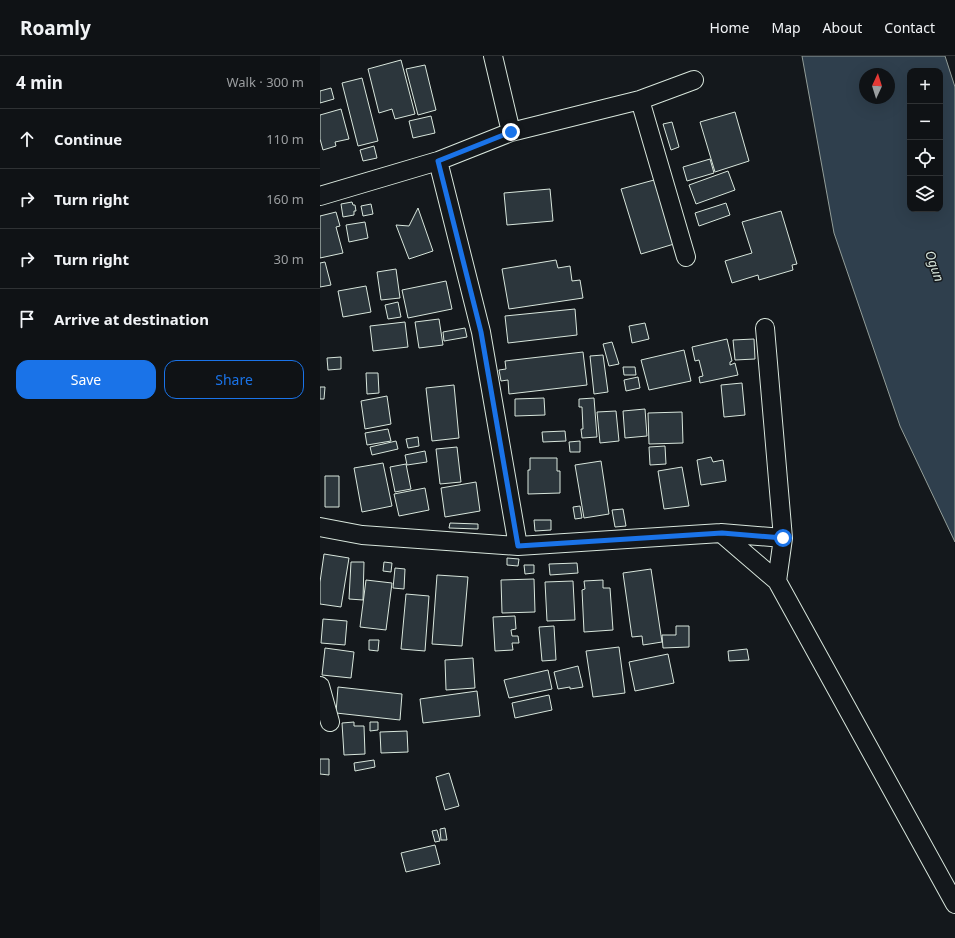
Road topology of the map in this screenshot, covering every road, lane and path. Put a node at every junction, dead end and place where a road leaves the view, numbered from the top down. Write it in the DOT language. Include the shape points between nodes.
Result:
graph roads {
  1 [pos="493,56"];
  2 [pos="694,80"];
  3 [pos="640,100"];
  4 [pos="511,132"];
  5 [pos="438,161"];
  6 [pos="320,196"];
  7 [pos="686,257"];
  8 [pos="766,328"];
  9 [pos="320,527"];
  10 [pos="722,533"];
  11 [pos="783,538"];
  12 [pos="518,546"];
  13 [pos="778,581"];
  14 [pos="320,686"];
  15 [pos="330,722"];
  16 [pos="955,904"];
  1 -- 4 [label="street"];
  2 -- 3 [label="street"];
  3 -- 4 [label="street"];
  3 -- 7 [label="street"];
  4 -- 5 [label="street"];
  5 -- 6 [label="street"];
  5 -- 12 [label="street" via="481,332"];
  8 -- 11 [label="street"];
  9 -- 12 [label="street" via="362,535"];
  10 -- 11 [label="street"];
  10 -- 12 [label="street"];
  10 -- 13 [label="street"];
  11 -- 13 [label="street"];
  13 -- 16 [label="street"];
  14 -- 15 [label="street"];
}
